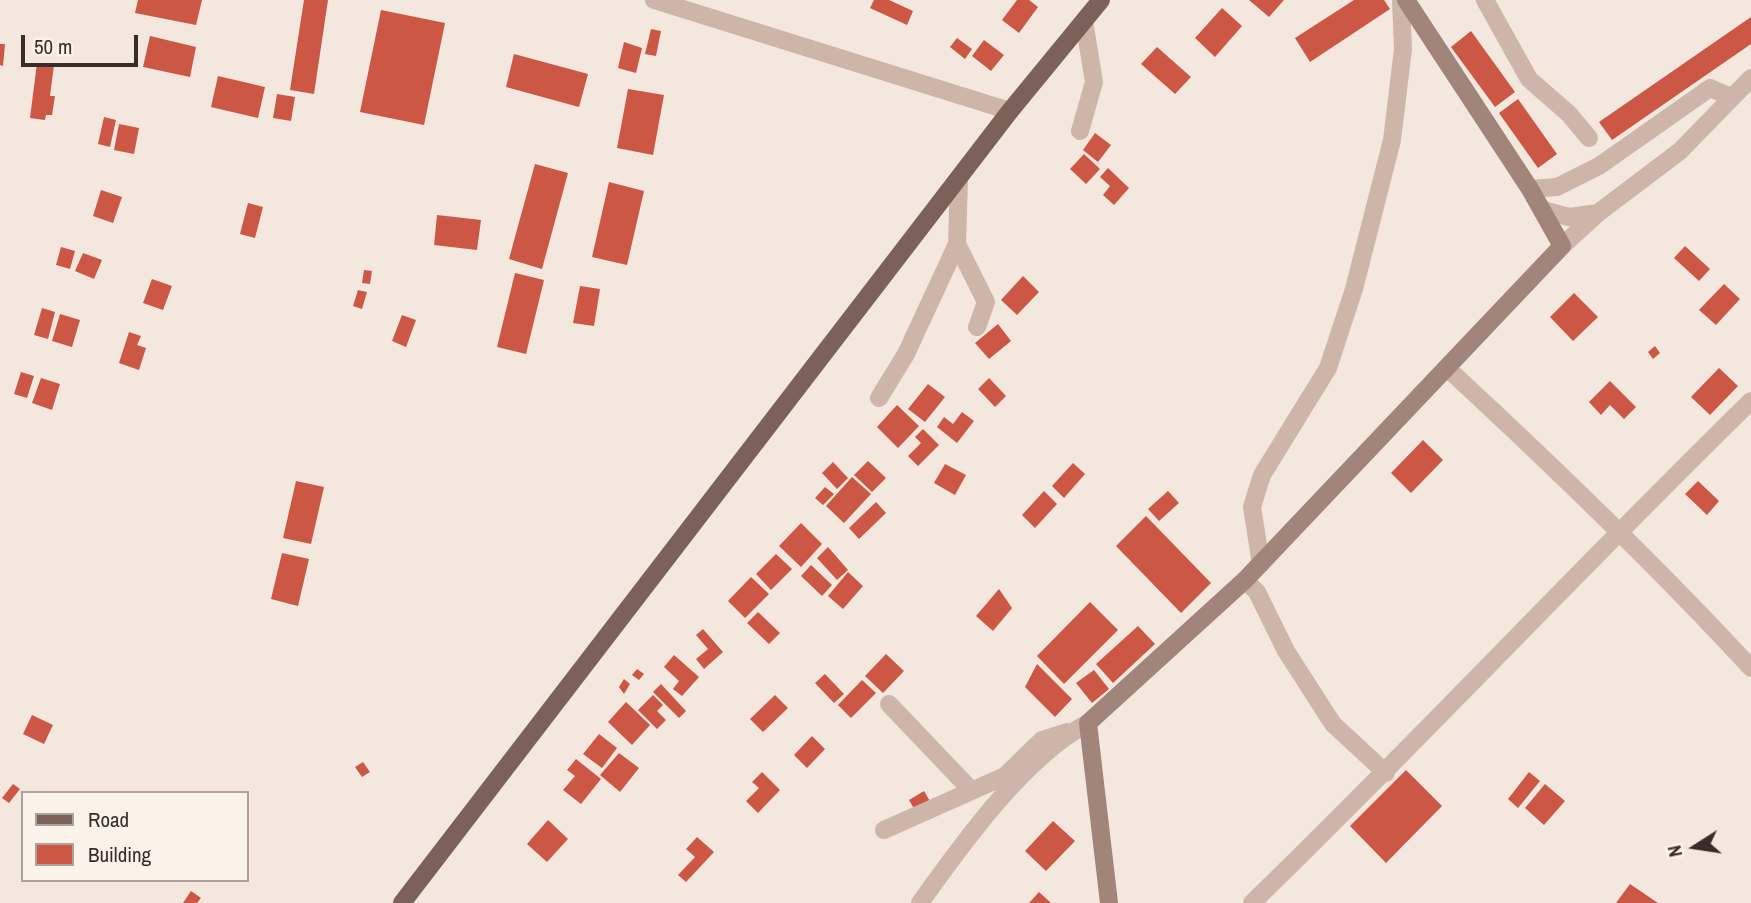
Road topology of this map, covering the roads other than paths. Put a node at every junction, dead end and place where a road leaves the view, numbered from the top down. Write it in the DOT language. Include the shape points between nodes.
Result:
graph roads {
  1 [pos="654,0"];
  2 [pos="1101,0"];
  3 [pos="1401,0"];
  4 [pos="1406,0"];
  5 [pos="1485,0"];
  6 [pos="1084,21"];
  7 [pos="1751,78"];
  8 [pos="1731,97"];
  9 [pos="1010,111"];
  10 [pos="1080,131"];
  11 [pos="1589,138"];
  12 [pos="959,178"];
  13 [pos="1530,189"];
  14 [pos="1543,210"];
  15 [pos="1598,213"];
  16 [pos="957,244"];
  17 [pos="1562,246"];
  18 [pos="977,327"];
  19 [pos="1447,368"];
  20 [pos="879,398"];
  21 [pos="1751,401"];
  22 [pos="1619,530"];
  23 [pos="1261,564"];
  24 [pos="1245,580"];
  25 [pos="1751,668"];
  26 [pos="888,704"];
  27 [pos="1081,727"];
  28 [pos="1386,773"];
  29 [pos="971,790"];
  30 [pos="884,830"];
  31 [pos="402,903"];
  32 [pos="920,903"];
  33 [pos="1109,903"];
  34 [pos="1252,903"];
  1 -- 9 [label="street"];
  2 -- 6 [label="main road"];
  3 -- 23 [label="street" via="1403,49 1392,140 1354,289 1328,368 1258,486 1252,508"];
  4 -- 13 [label="street"];
  5 -- 11 [label="street" via="1529,79"];
  6 -- 9 [label="main road"];
  6 -- 10 [label="street" via="1094,82"];
  7 -- 8 [label="street"];
  8 -- 13 [label="street" via="1710,88 1599,166 1557,187"];
  8 -- 15 [label="street" via="1680,151"];
  9 -- 12 [label="main road"];
  12 -- 16 [label="street"];
  12 -- 31 [label="main road"];
  13 -- 14 [label="street"];
  14 -- 15 [label="street" via="1569,216"];
  14 -- 17 [label="street"];
  15 -- 17 [label="street"];
  16 -- 18 [label="street" via="986,302"];
  16 -- 20 [label="street" via="906,354"];
  17 -- 19 [label="street"];
  19 -- 22 [label="street"];
  19 -- 23 [label="street"];
  21 -- 22 [label="street"];
  22 -- 25 [label="street"];
  22 -- 28 [label="street"];
  23 -- 24 [label="street"];
  24 -- 27 [label="street"];
  24 -- 28 [label="street" via="1257,592 1286,651 1334,724"];
  26 -- 29 [label="street"];
  27 -- 29 [label="street" via="1042,740 1005,776"];
  27 -- 32 [label="street" via="982,817"];
  27 -- 33 [label="street"];
  28 -- 34 [label="street"];
  29 -- 30 [label="street"];
}
